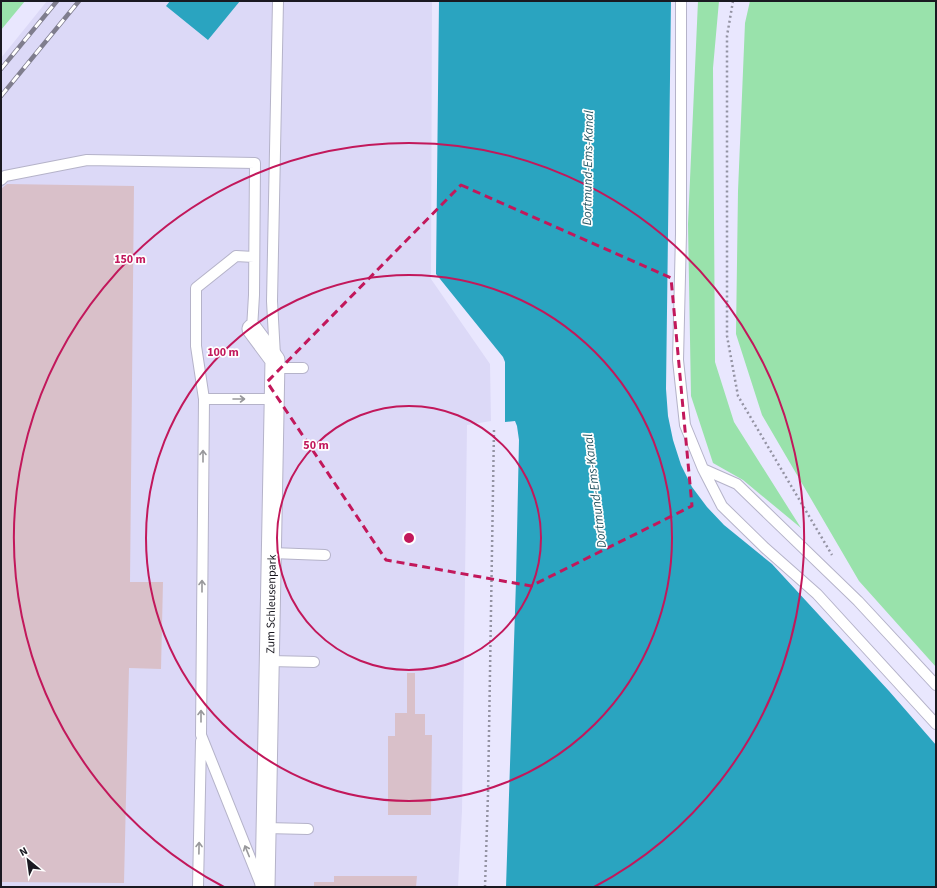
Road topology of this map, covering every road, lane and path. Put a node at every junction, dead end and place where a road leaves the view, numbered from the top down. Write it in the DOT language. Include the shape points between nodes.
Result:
graph roads {
  1 [pos="278,1"];
  2 [pos="682,1"];
  3 [pos="733,1"];
  4 [pos="1,180"];
  5 [pos="254,257"];
  6 [pos="252,329"];
  7 [pos="275,364"];
  8 [pos="303,368"];
  9 [pos="204,399"];
  10 [pos="275,400"];
  11 [pos="494,430"];
  12 [pos="702,469"];
  13 [pos="272,553"];
  14 [pos="325,555"];
  15 [pos="834,560"];
  16 [pos="270,661"];
  17 [pos="314,662"];
  18 [pos="936,685"];
  19 [pos="936,724"];
  20 [pos="201,735"];
  21 [pos="266,828"];
  22 [pos="308,829"];
  23 [pos="198,887"];
  24 [pos="262,887"];
  25 [pos="265,887"];
  26 [pos="485,887"];
  1 -- 7 [label="lane" via="272,301"];
  2 -- 12 [label="lane" via="678,360 685,425"];
  3 -- 15 [label="path" via="727,36 726,336 738,396"];
  4 -- 5 [label="lane" via="5,176 87,160 255,162"];
  5 -- 6 [label="lane"];
  5 -- 9 [label="lane" via="236,256 196,288 196,346"];
  6 -- 7 [label="street"];
  7 -- 8 [label="lane"];
  7 -- 10 [label="street, Zum Schleusenpark"];
  9 -- 10 [label="lane, one-way"];
  20 -- 9 [label="lane, one-way"];
  10 -- 13 [label="street, Zum Schleusenpark"];
  11 -- 26 [label="path"];
  12 -- 18 [label="lane" via="737,484 858,601"];
  12 -- 19 [label="lane" via="722,506 817,594"];
  13 -- 14 [label="lane"];
  13 -- 16 [label="street, Zum Schleusenpark"];
  16 -- 17 [label="lane"];
  16 -- 21 [label="street, Zum Schleusenpark"];
  23 -- 20 [label="lane, one-way"];
  24 -- 20 [label="lane, one-way"];
  21 -- 22 [label="lane"];
  21 -- 25 [label="street, Zum Schleusenpark"];
}
